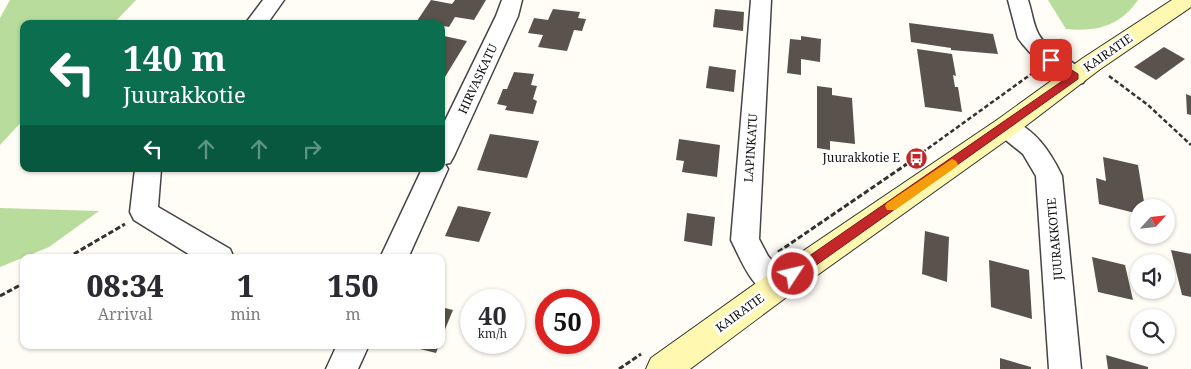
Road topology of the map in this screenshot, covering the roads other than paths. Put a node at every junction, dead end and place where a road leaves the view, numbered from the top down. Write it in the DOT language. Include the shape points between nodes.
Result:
graph roads {
  1 [pos="274,0"];
  2 [pos="512,0"];
  3 [pos="761,0"];
  4 [pos="1018,0"];
  5 [pos="1186,0"];
  6 [pos="259,20"];
  7 [pos="1083,70"];
  8 [pos="1006,127"];
  9 [pos="445,148"];
  10 [pos="148,172"];
  11 [pos="434,172"];
  12 [pos="213,254"];
  13 [pos="396,254"];
  14 [pos="777,286"];
  15 [pos="350,349"];
  16 [pos="677,365"];
  17 [pos="342,369"];
  18 [pos="1065,369"];
  1 -- 6 [label="street"];
  2 -- 9 [label="street, HIRVASKATU" via="508,16"];
  3 -- 14 [label="street, LAPINKATU" via="745,240 758,265"];
  4 -- 7 [label="street" via="1029,38 1051,60"];
  5 -- 7 [label="main road, KAIRATIE"];
  7 -- 8 [label="main road, KAIRATIE"];
  8 -- 14 [label="main road, KAIRATIE"];
  8 -- 18 [label="street, JUURAKKOTIE" via="1028,142 1042,157 1049,176"];
  10 -- 12 [label="street" via="144,212"];
  11 -- 13 [label="street"];
  14 -- 16 [label="main road, KAIRATIE"];
  15 -- 17 [label="street"];
}
